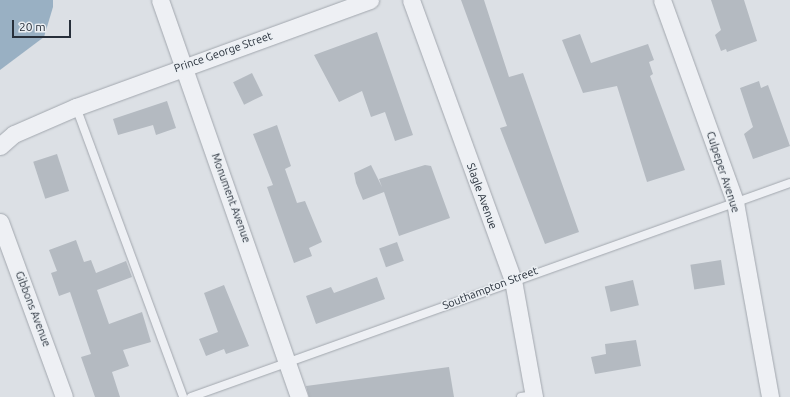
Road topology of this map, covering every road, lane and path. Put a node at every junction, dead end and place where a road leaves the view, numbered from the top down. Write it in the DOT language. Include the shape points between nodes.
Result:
graph roads {
  1 [pos="160,0"];
  2 [pos="370,0"];
  3 [pos="411,0"];
  4 [pos="662,0"];
  5 [pos="184,66"];
  6 [pos="76,107"];
  7 [pos="0,146"];
  8 [pos="790,183"];
  9 [pos="735,202"];
  10 [pos="0,222"];
  11 [pos="513,280"];
  12 [pos="289,363"];
  13 [pos="529,396"];
  14 [pos="64,397"];
  15 [pos="183,397"];
  16 [pos="191,397"];
  17 [pos="299,397"];
  18 [pos="770,397"];
  1 -- 5 [label="street, Monument Avenue"];
  2 -- 5 [label="street, Prince George Street"];
  3 -- 11 [label="street, Slagle Avenue"];
  4 -- 9 [label="street, Culpeper Avenue"];
  5 -- 6 [label="street, Prince George Street"];
  5 -- 12 [label="street, Monument Avenue"];
  6 -- 7 [label="street" via="14,134"];
  6 -- 15 [label="lane"];
  8 -- 9 [label="lane, Southampton Street"];
  9 -- 11 [label="lane, Southampton Street"];
  9 -- 18 [label="street, Culpeper Avenue"];
  10 -- 14 [label="street, Gibbons Avenue"];
  11 -- 12 [label="lane, Southampton Street"];
  11 -- 13 [label="street, Slagle Avenue"];
  12 -- 16 [label="lane, Southampton Street"];
  12 -- 17 [label="street, Monument Avenue"];
}
